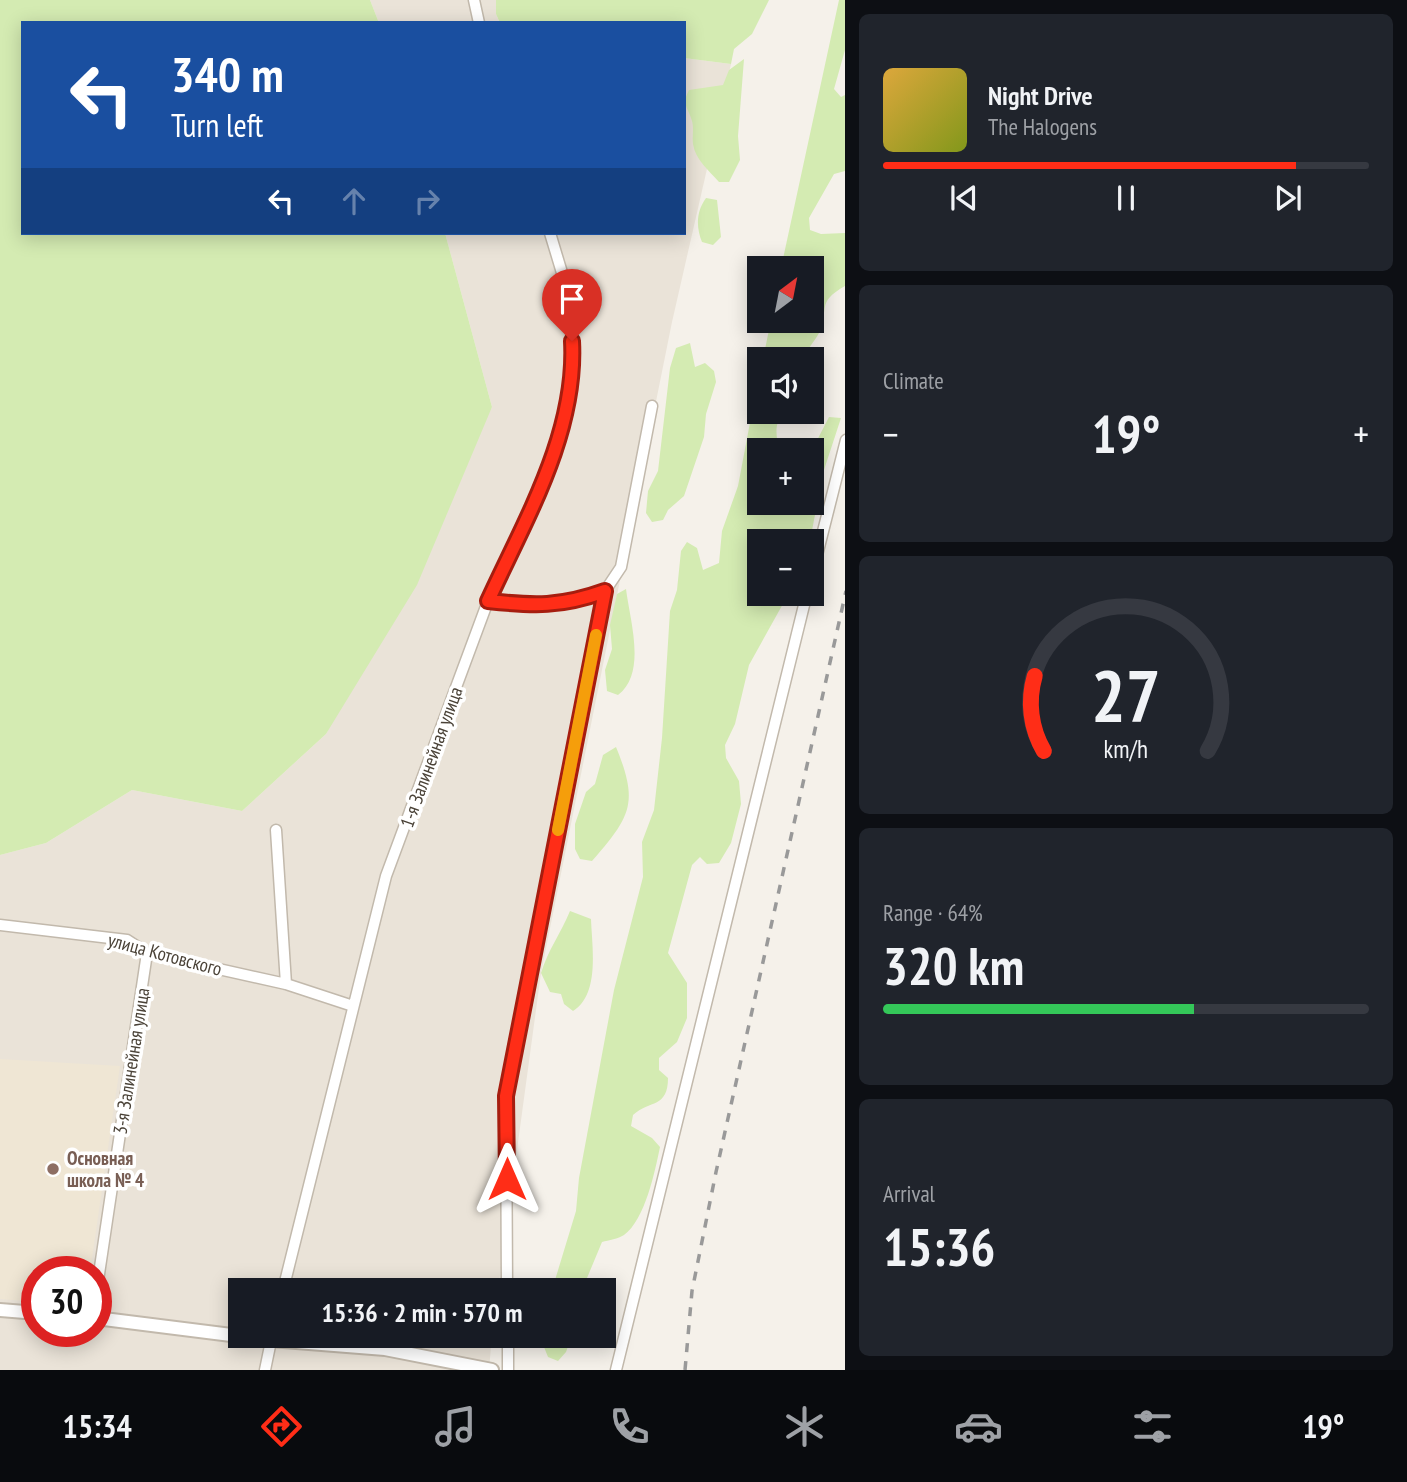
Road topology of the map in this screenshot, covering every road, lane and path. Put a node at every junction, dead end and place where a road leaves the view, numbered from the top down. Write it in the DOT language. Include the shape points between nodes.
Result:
graph roads {
  1 [pos="474,0"];
  2 [pos="479,21"];
  3 [pos="551,235"];
  4 [pos="652,406"];
  5 [pos="845,440"];
  6 [pos="823,529"];
  7 [pos="605,591"];
  8 [pos="488,601"];
  9 [pos="804,606"];
  10 [pos="276,830"];
  11 [pos="0,925"];
  12 [pos="147,953"];
  13 [pos="286,984"];
  14 [pos="353,1006"];
  15 [pos="102,1256"];
  16 [pos="287,1278"];
  17 [pos="507,1278"];
  18 [pos="0,1310"];
  19 [pos="21,1312"];
  20 [pos="112,1320"];
  21 [pos="228,1333"];
  22 [pos="270,1348"];
  23 [pos="376,1348"];
  24 [pos="508,1348"];
  25 [pos="265,1370"];
  26 [pos="492,1370"];
  27 [pos="508,1370"];
  28 [pos="616,1370"];
  1 -- 2 [label="street"];
  3 -- 8 [label="street, 1-я Залинейная улица" via="569,296 573,364 564,421 535,500"];
  4 -- 7 [label="street" via="621,567"];
  5 -- 6 [label="street"];
  7 -- 8 [label="lane" via="541,607"];
  7 -- 17 [label="street" via="506,1096"];
  8 -- 14 [label="street, 1-я Залинейная улица" via="386,876"];
  9 -- 28 [label="street"];
  10 -- 13 [label="street"];
  11 -- 12 [label="street, улица Котовского" via="127,940"];
  12 -- 13 [label="street, улица Котовского"];
  12 -- 15 [label="street, 3-я Залинейная улица"];
  13 -- 14 [label="street, улица Котовского"];
  14 -- 16 [label="street, 1-я Залинейная улица"];
  18 -- 19 [label="street"];
  20 -- 21 [label="street"];
  22 -- 25 [label="street"];
  23 -- 26 [label="street"];
  24 -- 27 [label="street"];
}
